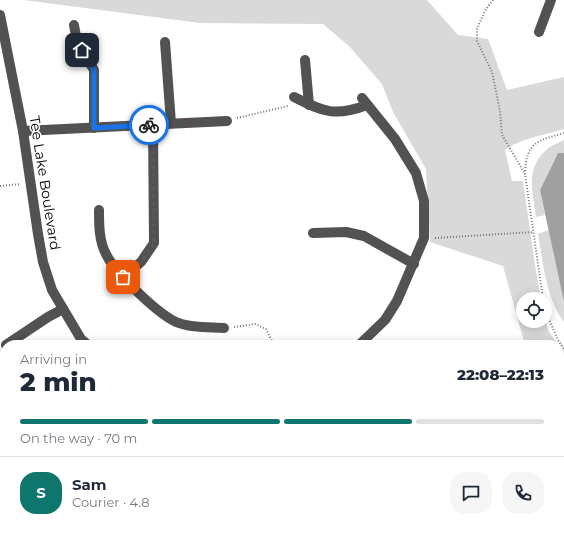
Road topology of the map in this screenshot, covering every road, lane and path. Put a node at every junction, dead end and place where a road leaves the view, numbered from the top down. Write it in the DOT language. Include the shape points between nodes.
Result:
graph roads {
  1 [pos="492,0"];
  2 [pos="551,0"];
  3 [pos="0,16"];
  4 [pos="74,25"];
  5 [pos="539,32"];
  6 [pos="165,42"];
  7 [pos="305,60"];
  8 [pos="294,98"];
  9 [pos="309,105"];
  10 [pos="226,121"];
  11 [pos="171,123"];
  12 [pos="153,124"];
  13 [pos="94,128"];
  14 [pos="23,131"];
  15 [pos="564,133"];
  16 [pos="525,174"];
  17 [pos="31,184"];
  18 [pos="0,186"];
  19 [pos="99,210"];
  20 [pos="534,232"];
  21 [pos="313,233"];
  22 [pos="424,238"];
  23 [pos="414,264"];
  24 [pos="123,277"];
  25 [pos="542,292"];
  26 [pos="63,309"];
  27 [pos="552,326"];
  28 [pos="224,328"];
  29 [pos="14,340"];
  30 [pos="83,340"];
  31 [pos="272,340"];
  32 [pos="364,340"];
  33 [pos="558,340"];
  1 -- 16 [label="path" via="477,28 477,41 492,72 502,135"];
  2 -- 5 [label="street"];
  3 -- 14 [label="street, Tee Lake Boulevard"];
  4 -- 13 [label="street" via="77,42 94,70"];
  6 -- 11 [label="street"];
  7 -- 9 [label="street"];
  8 -- 9 [label="street"];
  8 -- 10 [label="path" via="289,106"];
  9 -- 22 [label="street" via="335,113 350,111 364,102 395,139 416,173 424,200"];
  10 -- 11 [label="street"];
  11 -- 12 [label="street"];
  12 -- 13 [label="street"];
  12 -- 24 [label="street" via="154,244 141,262"];
  13 -- 14 [label="street"];
  14 -- 17 [label="street, Tee Lake Boulevard"];
  15 -- 16 [label="path" via="540,140 530,148 525,160"];
  16 -- 20 [label="path"];
  17 -- 18 [label="path"];
  17 -- 26 [label="street, Tee Lake Boulevard" via="43,262 52,290"];
  19 -- 24 [label="street" via="101,241 106,255"];
  20 -- 22 [label="path"];
  20 -- 25 [label="path"];
  21 -- 23 [label="street" via="360,234"];
  22 -- 23 [label="street"];
  23 -- 32 [label="street" via="385,320"];
  24 -- 28 [label="street" via="161,313 177,322"];
  26 -- 29 [label="street"];
  26 -- 30 [label="street, Tee Lake Boulevard"];
  27 -- 33 [label="path"];
  28 -- 31 [label="path" via="255,324 266,329"];
}
